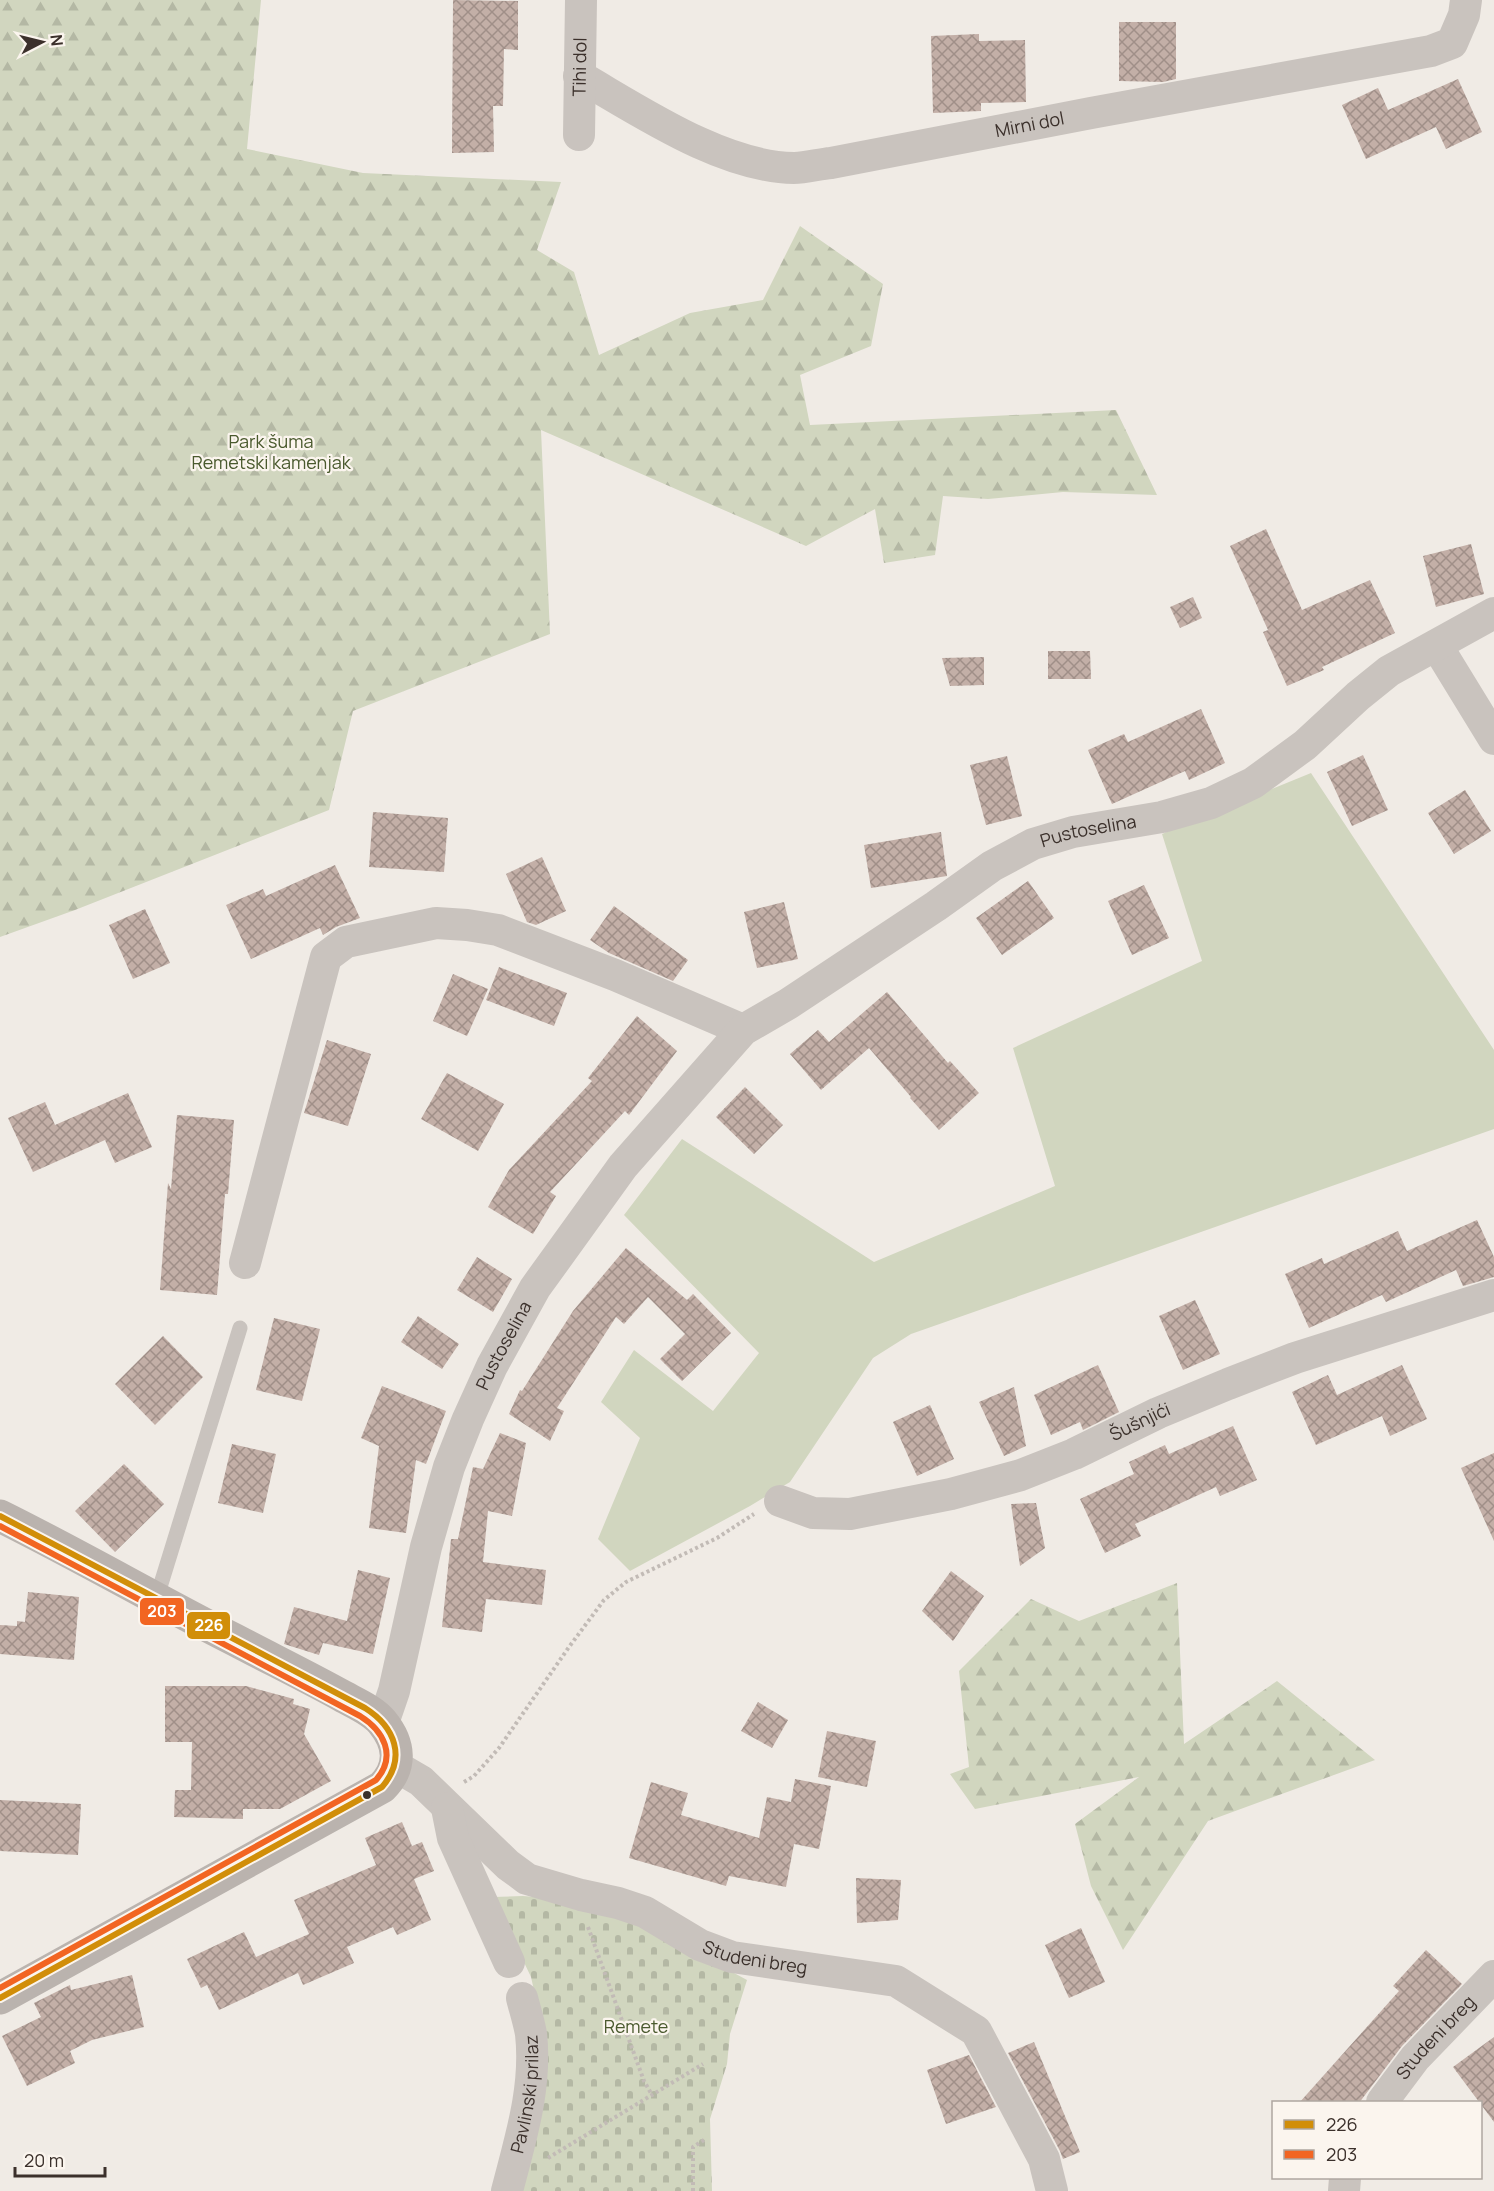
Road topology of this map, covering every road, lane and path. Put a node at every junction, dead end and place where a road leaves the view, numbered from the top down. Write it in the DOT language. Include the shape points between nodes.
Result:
graph roads {
  1 [pos="580,0"];
  2 [pos="1466,0"];
  3 [pos="579,76"];
  4 [pos="579,135"];
  5 [pos="1494,613"];
  6 [pos="1437,646"];
  7 [pos="1494,739"];
  8 [pos="743,1030"];
  9 [pos="245,1263"];
  10 [pos="1494,1295"];
  11 [pos="240,1328"];
  12 [pos="780,1501"];
  13 [pos="0,1516"];
  14 [pos="156,1600"];
  15 [pos="383,1723"];
  16 [pos="397,1767"];
  17 [pos="443,1804"];
  18 [pos="581,1895"];
  19 [pos="509,1962"];
  20 [pos="1494,1976"];
  21 [pos="0,1998"];
  22 [pos="522,1998"];
  23 [pos="703,2064"];
  24 [pos="652,2095"];
  25 [pos="1383,2101"];
  26 [pos="704,2140"];
  27 [pos="517,2151"];
  28 [pos="507,2191"];
  29 [pos="693,2191"];
  30 [pos="1052,2191"];
  1 -- 3 [label="street, Tihi dol"];
  2 -- 3 [label="street, Mirni dol" via="1452,43 1431,51 795,168 723,153"];
  3 -- 4 [label="street, Tihi dol"];
  5 -- 6 [label="street, Pustoselina"];
  6 -- 7 [label="street"];
  6 -- 8 [label="street, Pustoselina" via="1389,671 1305,745 1253,783 1211,803 1162,817 1073,832 1033,844 992,866 788,1004"];
  8 -- 9 [label="street" via="498,930 436,923 346,942 326,957"];
  8 -- 15 [label="street, Pustoselina" via="623,1166 535,1288 492,1366 449,1467"];
  10 -- 12 [label="street, Šušnjići" via="1295,1358 1158,1413 1021,1475 850,1514 813,1513"];
  11 -- 14 [label="lane"];
  12 -- 17 [label="path" via="717,1538 626,1582 603,1600 500,1748"];
  13 -- 14 [label="main road"];
  14 -- 15 [label="main road" via="322,1685"];
  15 -- 16 [label="main road" via="392,1738"];
  16 -- 17 [label="street, Studeni breg" via="421,1781"];
  16 -- 21 [label="main road" via="382,1787"];
  17 -- 18 [label="street, Studeni breg" via="527,1879"];
  17 -- 19 [label="street" via="453,1838"];
  18 -- 24 [label="path" via="577,1904"];
  18 -- 30 [label="street, Studeni breg" via="645,1912 700,1945 732,1957 896,1981 976,2031 1044,2158"];
  20 -- 25 [label="street, Studeni breg" via="1415,2058"];
  22 -- 27 [label="street, Pavlinski prilaz" via="531,2032 533,2065"];
  23 -- 24 [label="path"];
  24 -- 27 [label="path" via="539,2163"];
  26 -- 29 [label="path" via="693,2147"];
  27 -- 28 [label="street, Pavlinski prilaz"];
}
